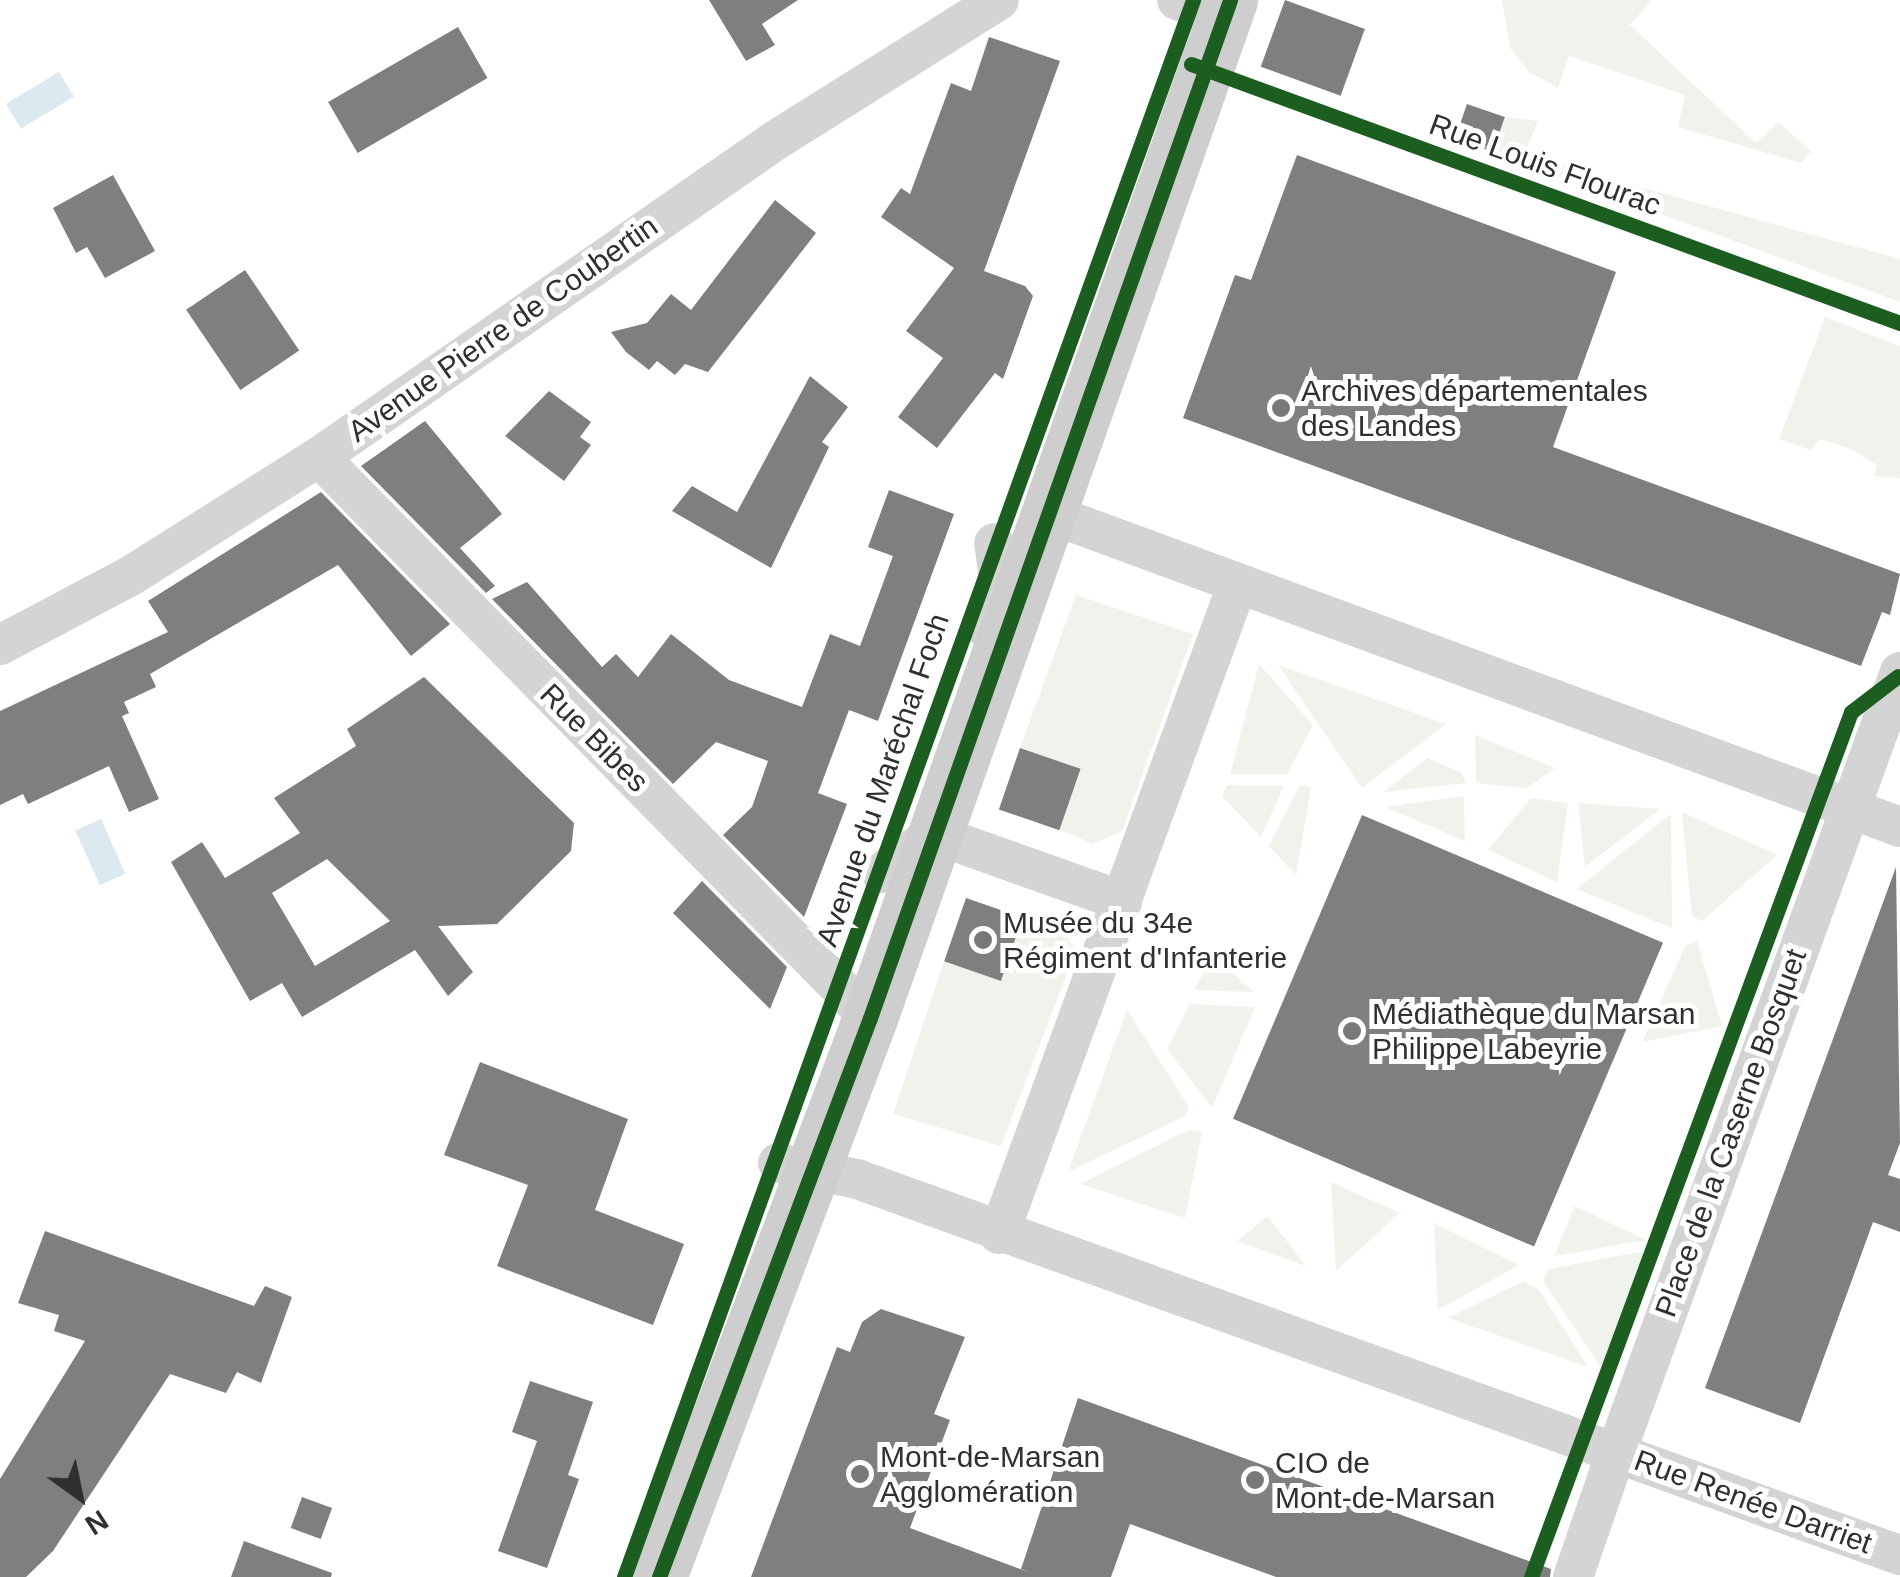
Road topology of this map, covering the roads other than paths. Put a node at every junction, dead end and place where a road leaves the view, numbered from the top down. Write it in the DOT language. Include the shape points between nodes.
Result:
graph roads {
  1 [pos="998,0"];
  2 [pos="1203,5"];
  3 [pos="319,457"];
  4 [pos="1044,512"];
  5 [pos="994,543"];
  6 [pos="1238,583"];
  7 [pos="0,644"];
  8 [pos="1900,672"];
  9 [pos="1847,807"];
  10 [pos="1900,827"];
  11 [pos="934,834"];
  12 [pos="881,873"];
  13 [pos="1122,902"];
  14 [pos="855,1002"];
  15 [pos="795,1168"];
  16 [pos="998,1234"];
  17 [pos="1616,1453"];
  18 [pos="1900,1555"];
  19 [pos="624,1577"];
  20 [pos="660,1577"];
  21 [pos="1573,1577"];
  1 -- 3 [label="street, Avenue Pierre de Coubertin" via="776,140"];
  2 -- 4 [label="main road, Avenue du Maréchal Foch"];
  2 -- 5 [label="main road, Avenue du Maréchal Foch"];
  3 -- 7 [label="street, Avenue Pierre de Coubertin" via="132,575"];
  3 -- 14 [label="street, Rue Bibes"];
  4 -- 6 [label="street"];
  4 -- 11 [label="main road, Avenue du Maréchal Foch"];
  5 -- 11 [label="street" via="999,578 925,796"];
  5 -- 12 [label="main road, Avenue du Maréchal Foch"];
  6 -- 9 [label="street"];
  6 -- 13 [label="street"];
  8 -- 9 [label="street, Place de la Caserne Bosquet"];
  9 -- 10 [label="street"];
  9 -- 17 [label="street, Place de la Caserne Bosquet"];
  11 -- 12 [label="street, Avenue du Maréchal Foch"];
  11 -- 13 [label="street"];
  11 -- 14 [label="main road, Avenue du Maréchal Foch"];
  12 -- 14 [label="main road, Avenue du Maréchal Foch"];
  13 -- 16 [label="street"];
  14 -- 15 [label="main road, Avenue du Maréchal Foch"];
  15 -- 16 [label="street" via="857,1180"];
  15 -- 19 [label="main road, Avenue du Maréchal Foch"];
  15 -- 20 [label="main road, Avenue du Maréchal Foch"];
  16 -- 17 [label="street"];
  17 -- 18 [label="street, Rue Renée Darriet"];
  17 -- 21 [label="street, Rue Renée Darriet"];
}
